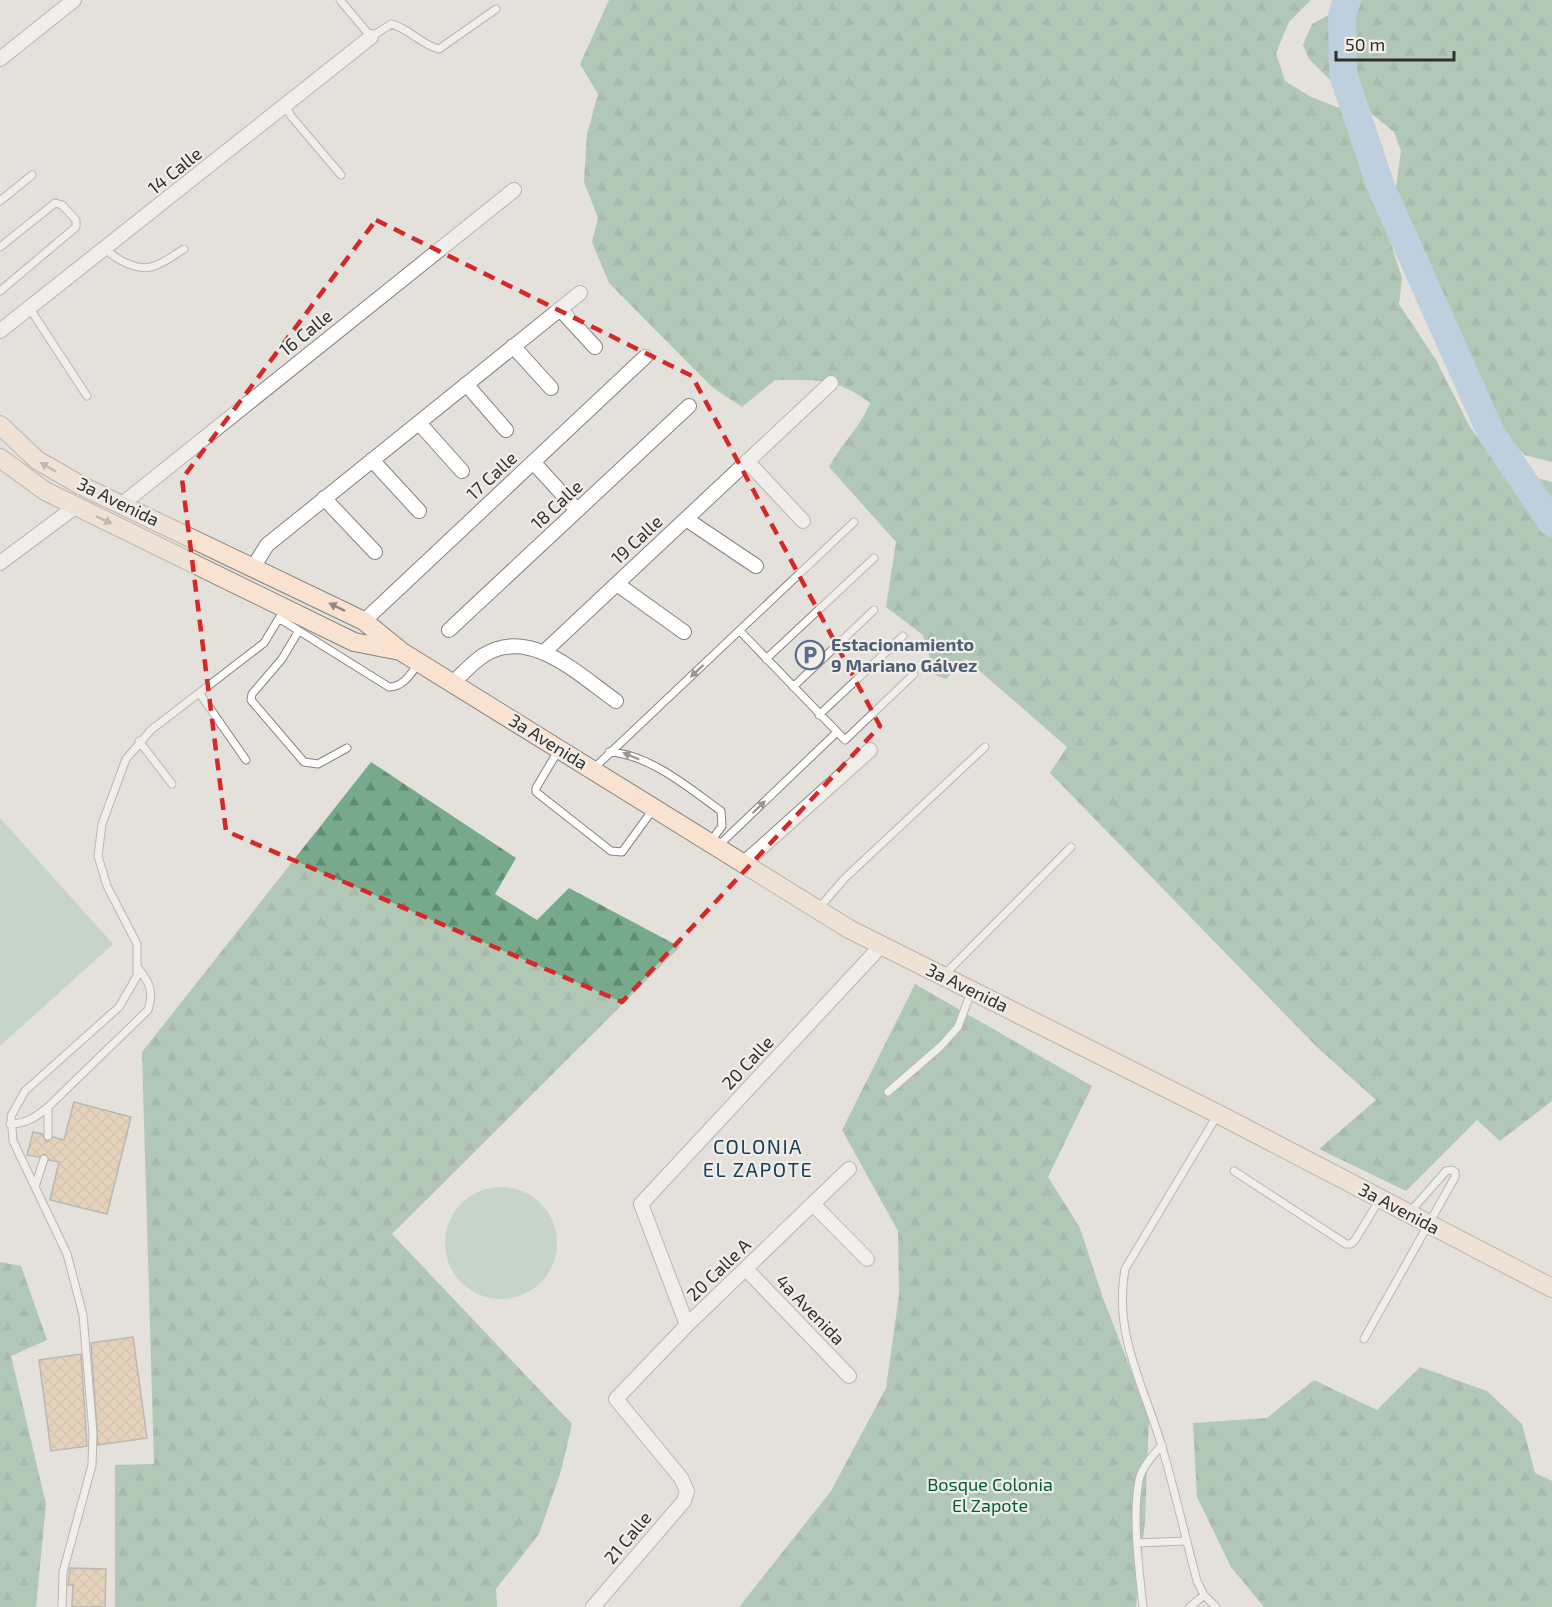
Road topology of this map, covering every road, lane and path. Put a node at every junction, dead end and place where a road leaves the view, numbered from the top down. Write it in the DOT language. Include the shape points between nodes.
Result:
graph roads {
  1 [pos="74,0"];
  2 [pos="340,0"];
  3 [pos="496,9"];
  4 [pos="371,37"];
  5 [pos="0,59"];
  6 [pos="285,105"];
  7 [pos="32,175"];
  8 [pos="340,175"];
  9 [pos="514,190"];
  10 [pos="0,201"];
  11 [pos="0,247"];
  12 [pos="106,249"];
  13 [pos="184,249"];
  14 [pos="0,291"];
  15 [pos="580,293"];
  16 [pos="30,309"];
  17 [pos="560,309"];
  18 [pos="1,328"];
  19 [pos="513,346"];
  20 [pos="595,347"];
  21 [pos="645,357"];
  22 [pos="831,383"];
  23 [pos="466,384"];
  24 [pos="551,388"];
  25 [pos="87,396"];
  26 [pos="689,406"];
  27 [pos="418,423"];
  28 [pos="0,425"];
  29 [pos="506,430"];
  30 [pos="0,458"];
  31 [pos="372,460"];
  32 [pos="747,461"];
  33 [pos="533,462"];
  34 [pos="462,471"];
  35 [pos="324,498"];
  36 [pos="121,504"];
  37 [pos="75,507"];
  38 [pos="577,510"];
  39 [pos="419,511"];
  40 [pos="686,519"];
  41 [pos="803,521"];
  42 [pos="854,522"];
  43 [pos="375,552"];
  44 [pos="874,558"];
  45 [pos="0,563"];
  46 [pos="254,566"];
  47 [pos="756,566"];
  48 [pos="616,584"];
  49 [pos="874,610"];
  50 [pos="282,613"];
  51 [pos="364,621"];
  52 [pos="449,630"];
  53 [pos="740,631"];
  54 [pos="684,632"];
  55 [pos="298,633"];
  56 [pos="903,636"];
  57 [pos="402,652"];
  58 [pos="544,652"];
  59 [pos="766,659"];
  60 [pos="420,663"];
  61 [pos="914,674"];
  62 [pos="453,683"];
  63 [pos="793,687"];
  64 [pos="200,694"];
  65 [pos="616,702"];
  66 [pos="819,715"];
  67 [pos="836,733"];
  68 [pos="139,741"];
  69 [pos="985,747"];
  70 [pos="347,748"];
  71 [pos="559,749"];
  72 [pos="870,750"];
  73 [pos="609,752"];
  74 [pos="246,760"];
  75 [pos="593,770"];
  76 [pos="172,784"];
  77 [pos="654,808"];
  78 [pos="713,845"];
  79 [pos="1071,847"];
  80 [pos="743,864"];
  81 [pos="817,910"];
  82 [pos="881,946"];
  83 [pos="138,968"];
  84 [pos="944,975"];
  85 [pos="972,990"];
  86 [pos="888,1092"];
  87 [pos="48,1107"];
  88 [pos="1218,1114"];
  89 [pos="10,1124"];
  90 [pos="48,1136"];
  91 [pos="44,1159"];
  92 [pos="849,1169"];
  93 [pos="1234,1172"];
  94 [pos="35,1187"];
  95 [pos="1380,1199"];
  96 [pos="813,1204"];
  97 [pos="1408,1214"];
  98 [pos="1427,1224"];
  99 [pos="867,1259"];
  100 [pos="746,1269"];
  101 [pos="1552,1288"];
  102 [pos="687,1325"];
  103 [pos="1364,1339"];
  104 [pos="849,1376"];
  105 [pos="1162,1445"];
  106 [pos="687,1491"];
  107 [pos="1186,1541"];
  108 [pos="1137,1543"];
  109 [pos="1204,1595"];
  110 [pos="62,1607"];
  111 [pos="593,1607"];
  112 [pos="1143,1607"];
  113 [pos="1190,1607"];
  114 [pos="1216,1607"];
  1 -- 5 [label="street"];
  2 -- 4 [label="lane"];
  3 -- 4 [label="lane" via="439,48 429,47 391,24"];
  4 -- 6 [label="street, 14 Calle"];
  6 -- 8 [label="lane"];
  6 -- 12 [label="street, 14 Calle"];
  7 -- 10 [label="lane"];
  9 -- 36 [label="street, 16 Calle"];
  11 -- 14 [label="lane" via="55,203 62,205 77,223"];
  12 -- 13 [label="lane" via="114,258 152,268"];
  12 -- 16 [label="street, 14 Calle"];
  15 -- 17 [label="street"];
  16 -- 18 [label="street, 14 Calle"];
  16 -- 25 [label="lane"];
  17 -- 19 [label="street"];
  17 -- 20 [label="street"];
  19 -- 23 [label="street"];
  19 -- 24 [label="street"];
  21 -- 33 [label="street, 17 Calle"];
  22 -- 32 [label="street, 19 Calle"];
  23 -- 27 [label="street"];
  23 -- 29 [label="street"];
  26 -- 38 [label="street, 18 Calle"];
  27 -- 31 [label="street"];
  27 -- 34 [label="street"];
  36 -- 28 [label="street, 3a Avenida, one-way" via="38,460"];
  30 -- 37 [label="street, 3a Avenida" via="45,491"];
  31 -- 35 [label="street"];
  31 -- 39 [label="street"];
  32 -- 40 [label="street, 19 Calle"];
  32 -- 41 [label="street"];
  33 -- 38 [label="street"];
  33 -- 51 [label="street, 17 Calle"];
  35 -- 43 [label="street"];
  35 -- 46 [label="street" via="267,545"];
  36 -- 46 [label="street, 3a Avenida"];
  37 -- 45 [label="street"];
  37 -- 50 [label="street, 3a Avenida, one-way"];
  38 -- 52 [label="street, 18 Calle"];
  40 -- 47 [label="street"];
  40 -- 48 [label="street, 19 Calle"];
  42 -- 53 [label="lane"];
  44 -- 59 [label="lane"];
  51 -- 46 [label="street, 3a Avenida, one-way"];
  48 -- 54 [label="street"];
  48 -- 58 [label="street, 19 Calle"];
  49 -- 63 [label="lane"];
  50 -- 55 [label="lane"];
  50 -- 57 [label="street, 3a Avenida" via="354,642"];
  50 -- 64 [label="lane" via="264,643"];
  51 -- 57 [label="street, 3a Avenida"];
  53 -- 59 [label="lane"];
  53 -- 73 [label="lane, one-way"];
  55 -- 60 [label="lane" via="388,687 403,683"];
  55 -- 70 [label="lane" via="251,700 304,762 318,764"];
  56 -- 66 [label="lane"];
  57 -- 60 [label="street, 3a Avenida"];
  58 -- 62 [label="street" via="530,646 498,649 480,658"];
  58 -- 65 [label="street"];
  59 -- 63 [label="lane"];
  60 -- 62 [label="street, 3a Avenida"];
  61 -- 67 [label="lane" via="847,739"];
  62 -- 71 [label="street, 3a Avenida"];
  63 -- 66 [label="lane"];
  64 -- 68 [label="lane"];
  64 -- 74 [label="lane"];
  66 -- 67 [label="lane"];
  78 -- 67 [label="lane, one-way"];
  68 -- 76 [label="lane"];
  68 -- 83 [label="lane" via="121,770 98,845 103,876 137,944"];
  69 -- 81 [label="lane" via="845,878"];
  71 -- 75 [label="street, 3a Avenida"];
  71 -- 77 [label="lane" via="536,792 611,851 622,852"];
  72 -- 80 [label="street"];
  73 -- 75 [label="lane"];
  78 -- 73 [label="lane, one-way" via="722,826 721,811 652,766 625,752"];
  75 -- 77 [label="street, 3a Avenida"];
  77 -- 78 [label="street, 3a Avenida"];
  78 -- 80 [label="street, 3a Avenida"];
  79 -- 84 [label="lane"];
  80 -- 81 [label="street, 3a Avenida"];
  81 -- 82 [label="street, 3a Avenida"];
  82 -- 84 [label="street, 3a Avenida"];
  82 -- 102 [label="street, 20 Calle" via="641,1204"];
  83 -- 87 [label="lane" via="150,983 148,1010"];
  83 -- 89 [label="lane" via="133,987 119,1006 18,1098"];
  84 -- 85 [label="street, 3a Avenida"];
  85 -- 86 [label="lane" via="958,1027"];
  85 -- 88 [label="street, 3a Avenida"];
  87 -- 89 [label="lane" via="35,1118"];
  87 -- 90 [label="lane"];
  88 -- 95 [label="street, 3a Avenida"];
  88 -- 105 [label="lane" via="1125,1269 1120,1294 1136,1375"];
  89 -- 94 [label="lane" via="13,1141"];
  91 -- 94 [label="lane"];
  92 -- 96 [label="street, 20 Calle A"];
  93 -- 95 [label="lane" via="1346,1244 1355,1240"];
  94 -- 110 [label="lane" via="67,1254 79,1295 93,1433 92,1465 63,1572"];
  95 -- 97 [label="street, 3a Avenida"];
  96 -- 99 [label="street"];
  96 -- 100 [label="street, 20 Calle A"];
  97 -- 98 [label="street, 3a Avenida"];
  97 -- 98 [label="lane" via="1452,1170 1455,1177"];
  98 -- 101 [label="street, 3a Avenida"];
  98 -- 103 [label="lane"];
  100 -- 102 [label="street, 20 Calle A"];
  100 -- 104 [label="street, 4a Avenida"];
  102 -- 106 [label="street, 20 Calle A" via="616,1399 681,1478"];
  105 -- 107 [label="lane"];
  105 -- 108 [label="lane" via="1139,1479"];
  106 -- 111 [label="street, 21 Calle" via="684,1501"];
  107 -- 108 [label="lane"];
  107 -- 109 [label="lane"];
  108 -- 112 [label="lane"];
  109 -- 113 [label="lane"];
  109 -- 114 [label="lane"];
}
